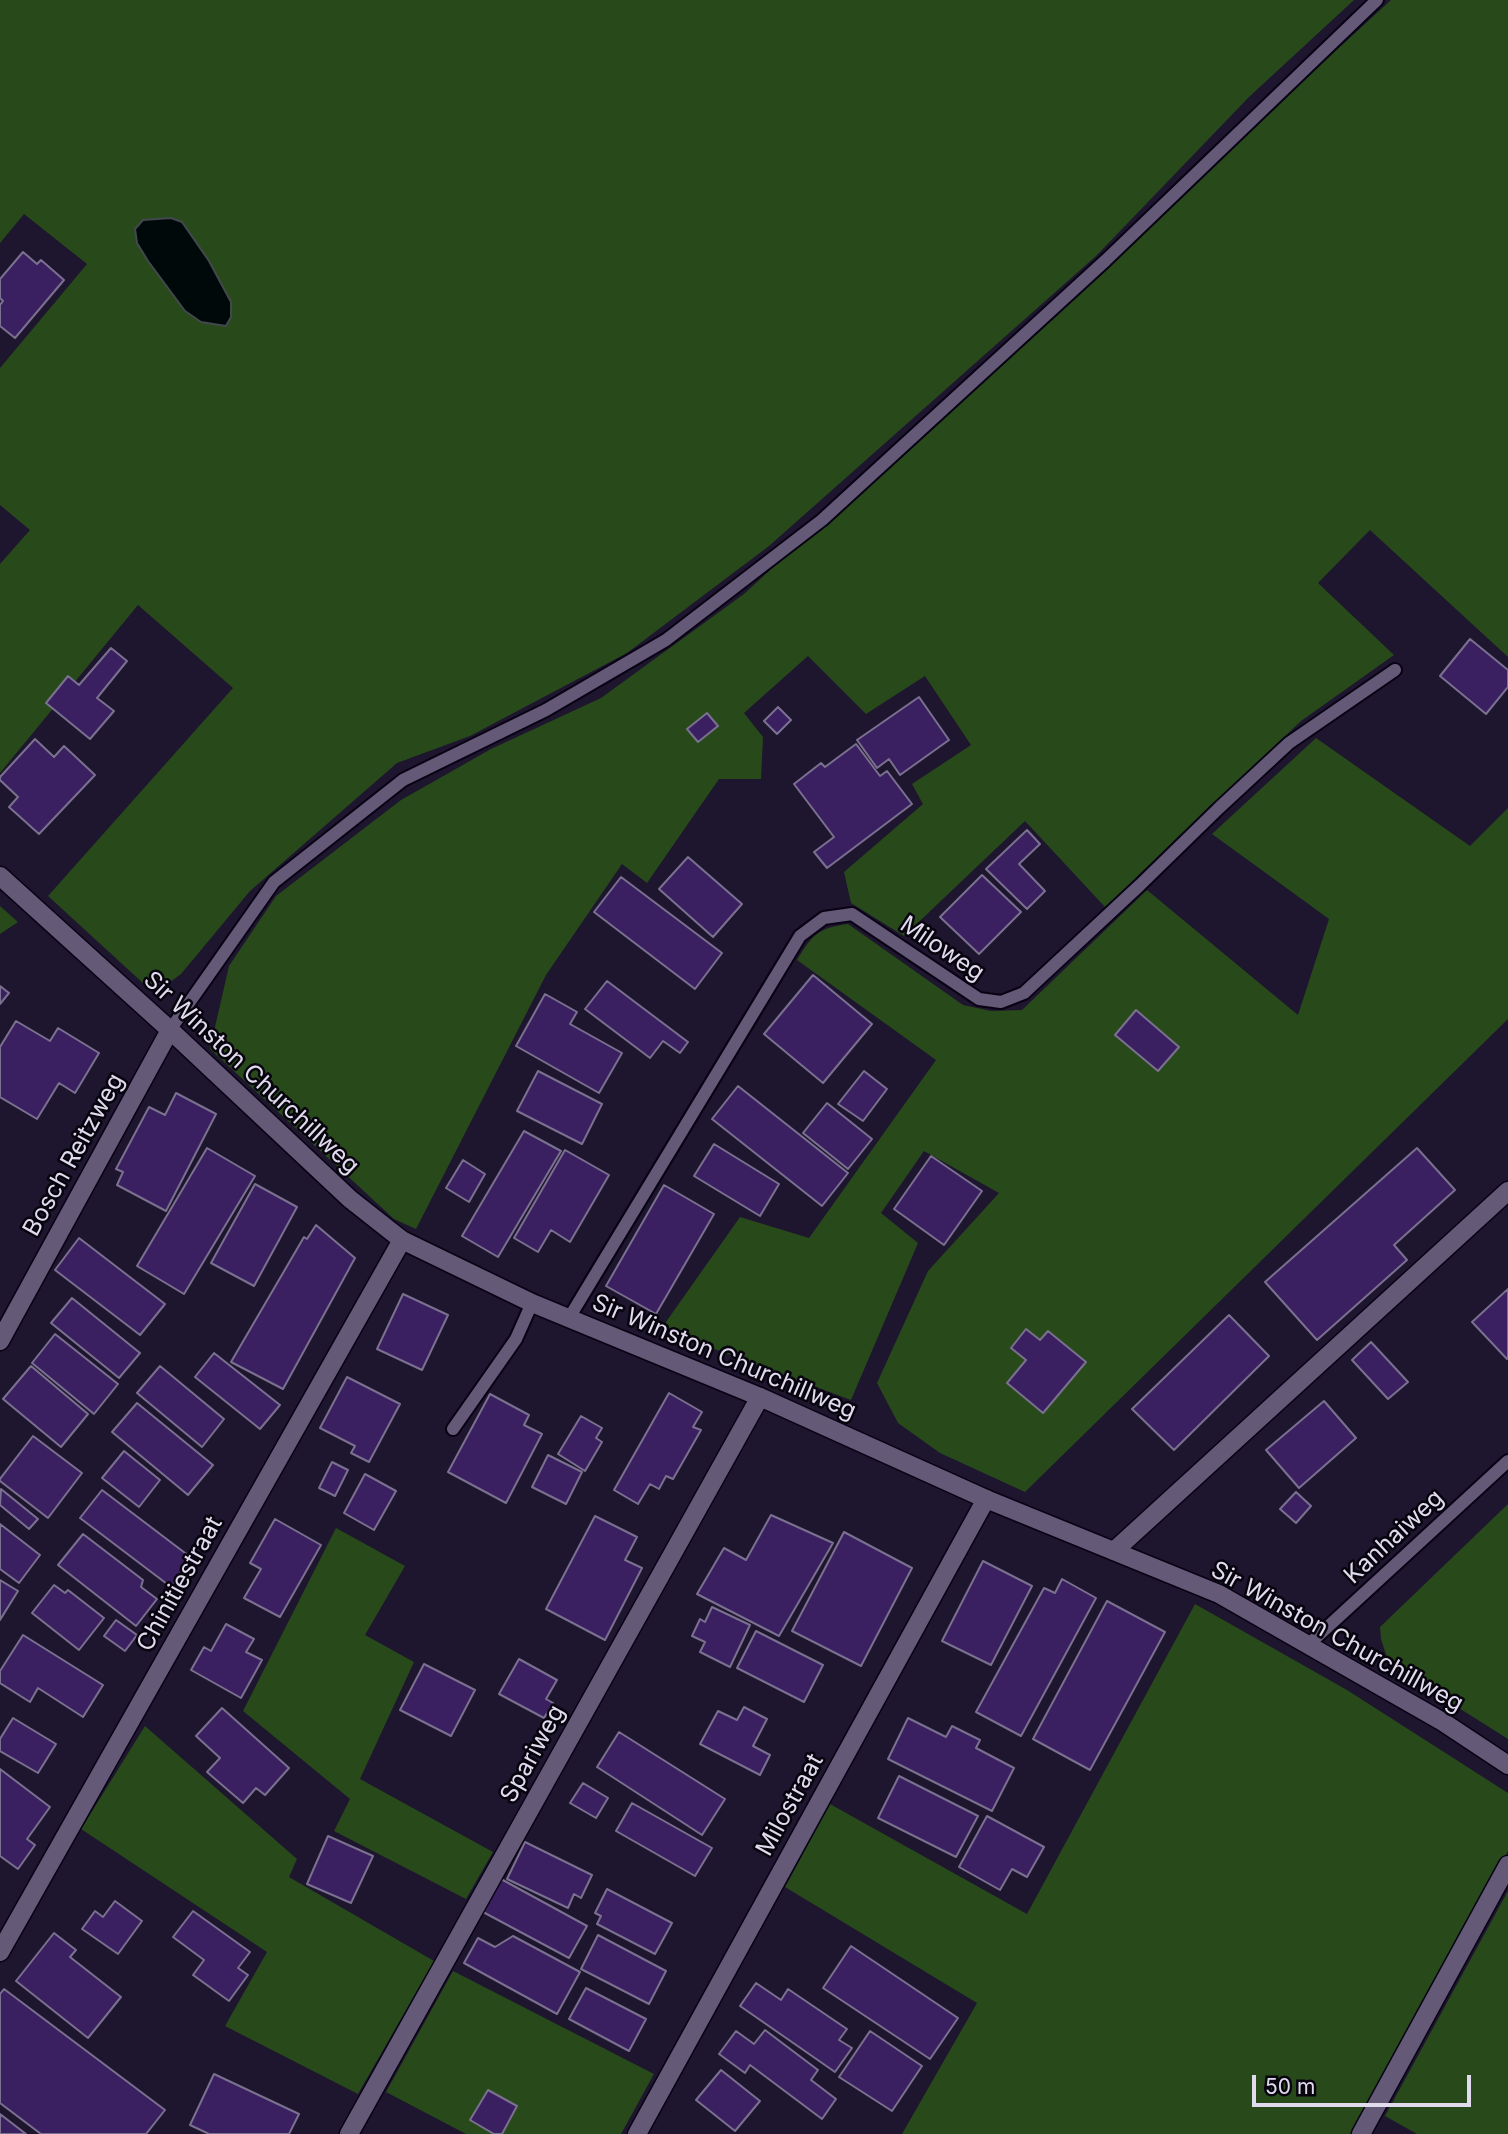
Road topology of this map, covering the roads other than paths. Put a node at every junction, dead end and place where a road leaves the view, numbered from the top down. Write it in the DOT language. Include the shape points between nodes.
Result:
graph roads {
  1 [pos="1377,0"];
  2 [pos="1395,670"];
  3 [pos="0,877"];
  4 [pos="170,1030"];
  5 [pos="1508,1191"];
  6 [pos="402,1240"];
  7 [pos="532,1303"];
  8 [pos="569,1318"];
  9 [pos="0,1341"];
  10 [pos="760,1397"];
  11 [pos="453,1429"];
  12 [pos="1508,1461"];
  13 [pos="986,1499"];
  14 [pos="1114,1551"];
  15 [pos="1308,1645"];
  16 [pos="1508,1765"];
  17 [pos="1508,1865"];
  18 [pos="0,1952"];
  19 [pos="349,2134"];
  20 [pos="636,2134"];
  21 [pos="1361,2134"];
  1 -- 4 [label="lane" via="1106,260 822,520 666,640 546,710 403,780 274,882"];
  2 -- 8 [label="lane, Miloweg" via="1289,743 1024,993 1001,1002 979,999 852,914 824,918 800,936"];
  3 -- 4 [label="street, Sir Winston Churchillweg"];
  4 -- 6 [label="street, Sir Winston Churchillweg" via="350,1199"];
  4 -- 9 [label="street, Bosch Reitzweg"];
  5 -- 14 [label="street"];
  6 -- 7 [label="street, Sir Winston Churchillweg"];
  6 -- 18 [label="street, Chinitiestraat"];
  7 -- 8 [label="street, Sir Winston Churchillweg"];
  7 -- 11 [label="lane" via="516,1339"];
  8 -- 10 [label="street, Sir Winston Churchillweg"];
  10 -- 13 [label="street, Sir Winston Churchillweg"];
  10 -- 19 [label="street, Spariweg"];
  12 -- 15 [label="lane, Kanhaiweg"];
  13 -- 14 [label="street, Sir Winston Churchillweg"];
  13 -- 20 [label="street, Milostraat"];
  14 -- 15 [label="street, Sir Winston Churchillweg" via="1219,1594"];
  15 -- 16 [label="street, Sir Winston Churchillweg"];
  17 -- 21 [label="street"];
}
